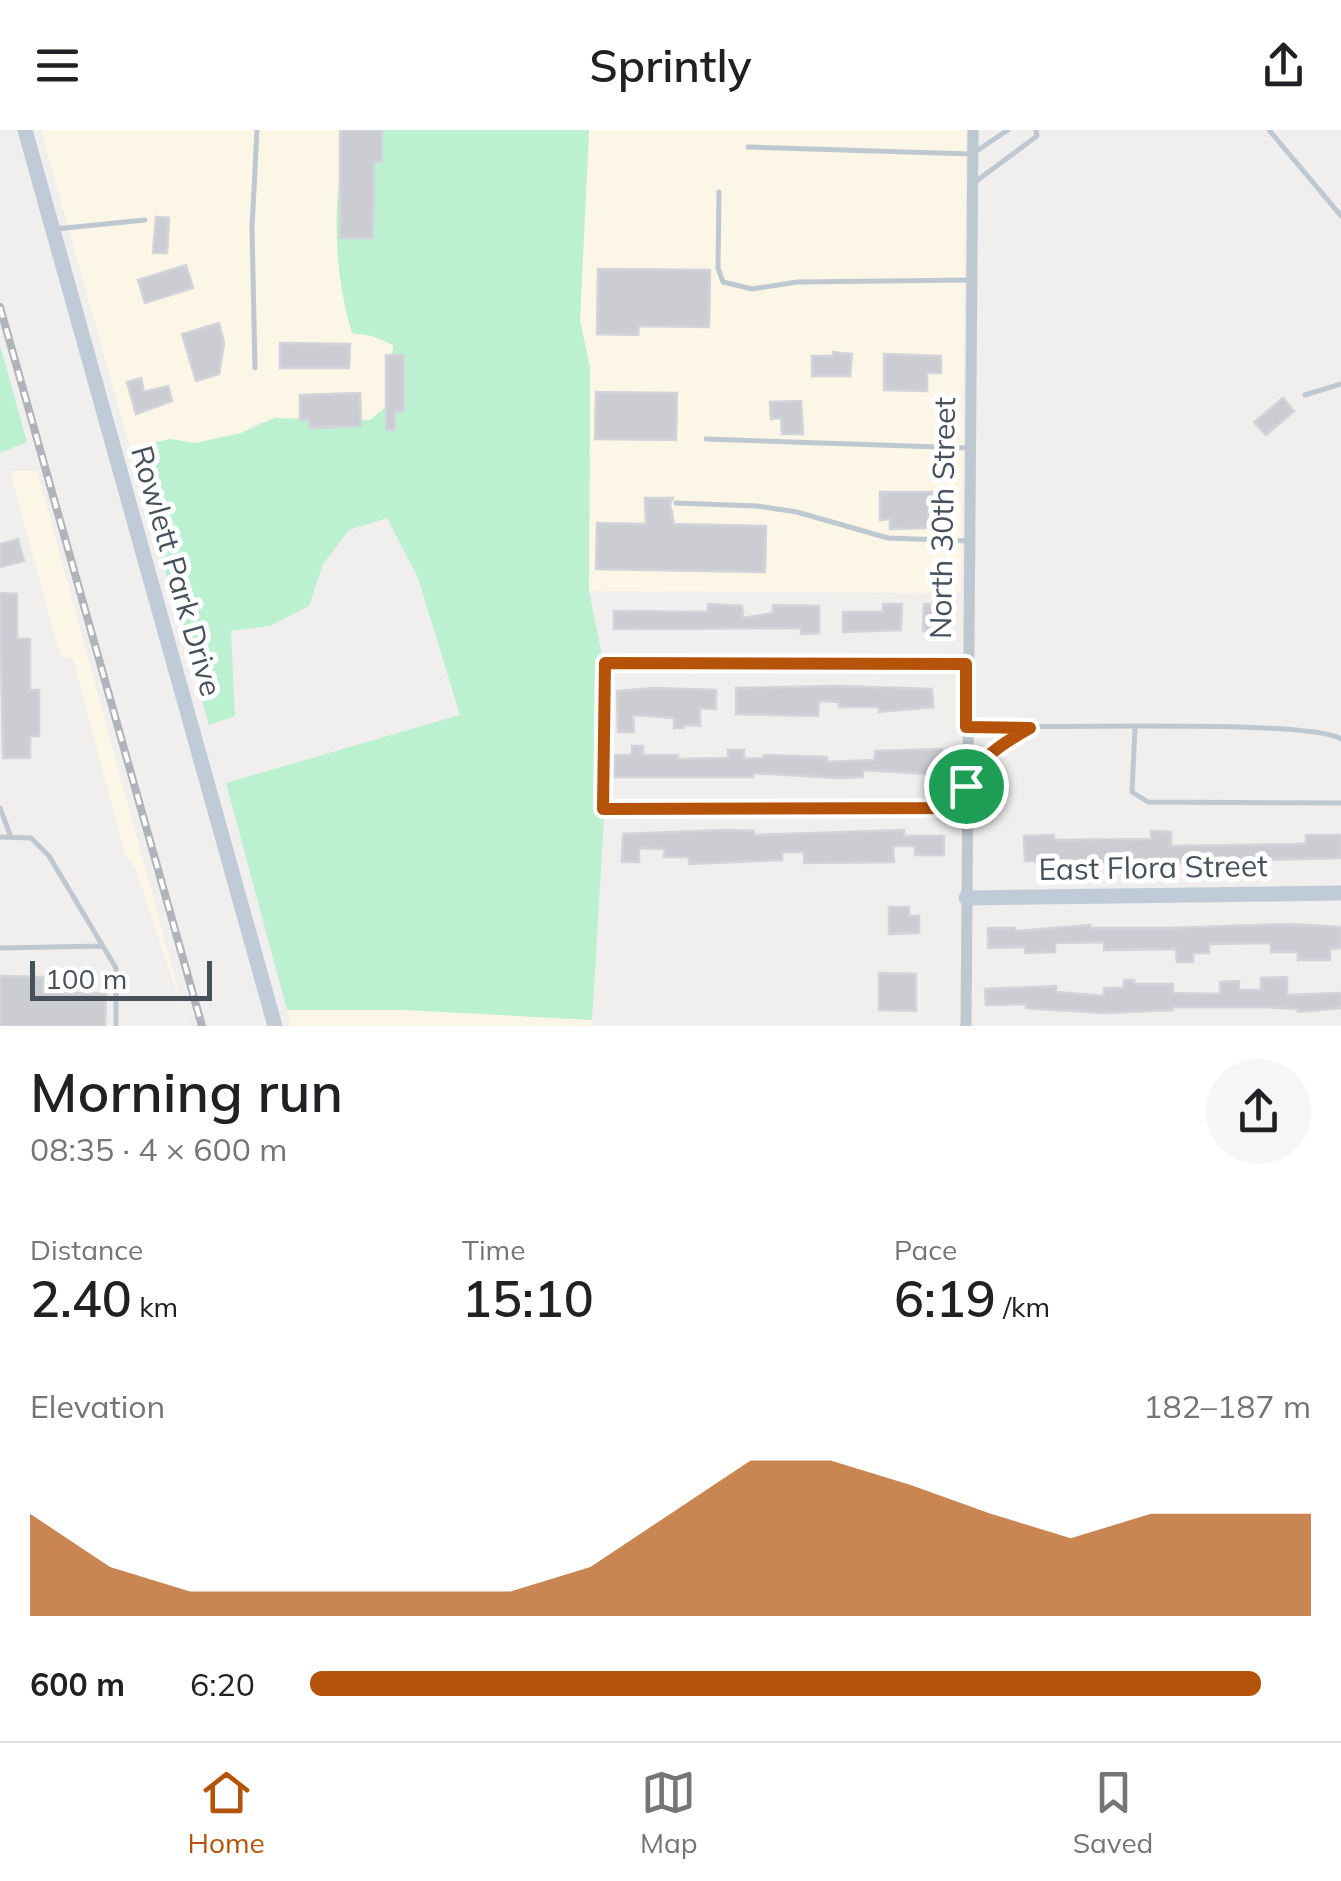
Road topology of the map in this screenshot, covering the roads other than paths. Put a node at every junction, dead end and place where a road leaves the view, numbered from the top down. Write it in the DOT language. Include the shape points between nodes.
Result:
graph roads {
  1 [pos="25,130"];
  2 [pos="256,130"];
  3 [pos="972,130"];
  4 [pos="1008,130"];
  5 [pos="1044,130"];
  6 [pos="1269,130"];
  7 [pos="1036,133"];
  8 [pos="748,147"];
  9 [pos="972,154"];
  10 [pos="972,184"];
  11 [pos="719,192"];
  12 [pos="1341,216"];
  13 [pos="145,220"];
  14 [pos="52,230"];
  15 [pos="972,280"];
  16 [pos="255,368"];
  17 [pos="1341,384"];
  18 [pos="1305,394"];
  19 [pos="706,440"];
  20 [pos="970,448"];
  21 [pos="676,503"];
  22 [pos="968,541"];
  23 [pos="966,664"];
  24 [pos="966,727"];
  25 [pos="1030,728"];
  26 [pos="1134,728"];
  27 [pos="1341,739"];
  28 [pos="966,786"];
  29 [pos="1341,803"];
  30 [pos="0,808"];
  31 [pos="966,808"];
  32 [pos="0,837"];
  33 [pos="11,837"];
  34 [pos="1341,893"];
  35 [pos="966,898"];
  36 [pos="103,946"];
  37 [pos="0,948"];
  38 [pos="116,1026"];
  39 [pos="275,1026"];
  40 [pos="966,1026"];
  1 -- 14 [label="street, Rowlett Park Drive"];
  2 -- 16 [label="lane"];
  3 -- 9 [label="street, North 30th Street"];
  4 -- 9 [label="lane"];
  5 -- 7 [label="lane"];
  6 -- 12 [label="lane"];
  7 -- 10 [label="lane"];
  8 -- 9 [label="lane"];
  9 -- 10 [label="street, North 30th Street"];
  10 -- 15 [label="street, North 30th Street"];
  11 -- 15 [label="lane" via="722,282 752,289"];
  13 -- 14 [label="lane"];
  14 -- 39 [label="street, Rowlett Park Drive"];
  15 -- 20 [label="street, North 30th Street"];
  17 -- 18 [label="lane"];
  19 -- 20 [label="lane"];
  20 -- 22 [label="street, North 30th Street"];
  21 -- 22 [label="lane" via="757,506 888,538"];
  22 -- 23 [label="street, North 30th Street"];
  23 -- 24 [label="street, North 30th Street"];
  23 -- 31 [label="street" via="605,663 603,809"];
  24 -- 25 [label="lane"];
  24 -- 28 [label="street, North 30th Street"];
  25 -- 26 [label="lane"];
  25 -- 28 [label="lane" via="994,749"];
  26 -- 27 [label="lane" via="1278,728 1332,732"];
  26 -- 29 [label="lane" via="1132,792 1148,802"];
  28 -- 31 [label="street, North 30th Street"];
  30 -- 33 [label="lane"];
  31 -- 35 [label="street, North 30th Street"];
  32 -- 33 [label="lane"];
  33 -- 36 [label="lane" via="43,846"];
  34 -- 35 [label="street, East Flora Street"];
  35 -- 40 [label="street, North 30th Street"];
  36 -- 37 [label="lane"];
  36 -- 38 [label="lane" via="116,968"];
}
